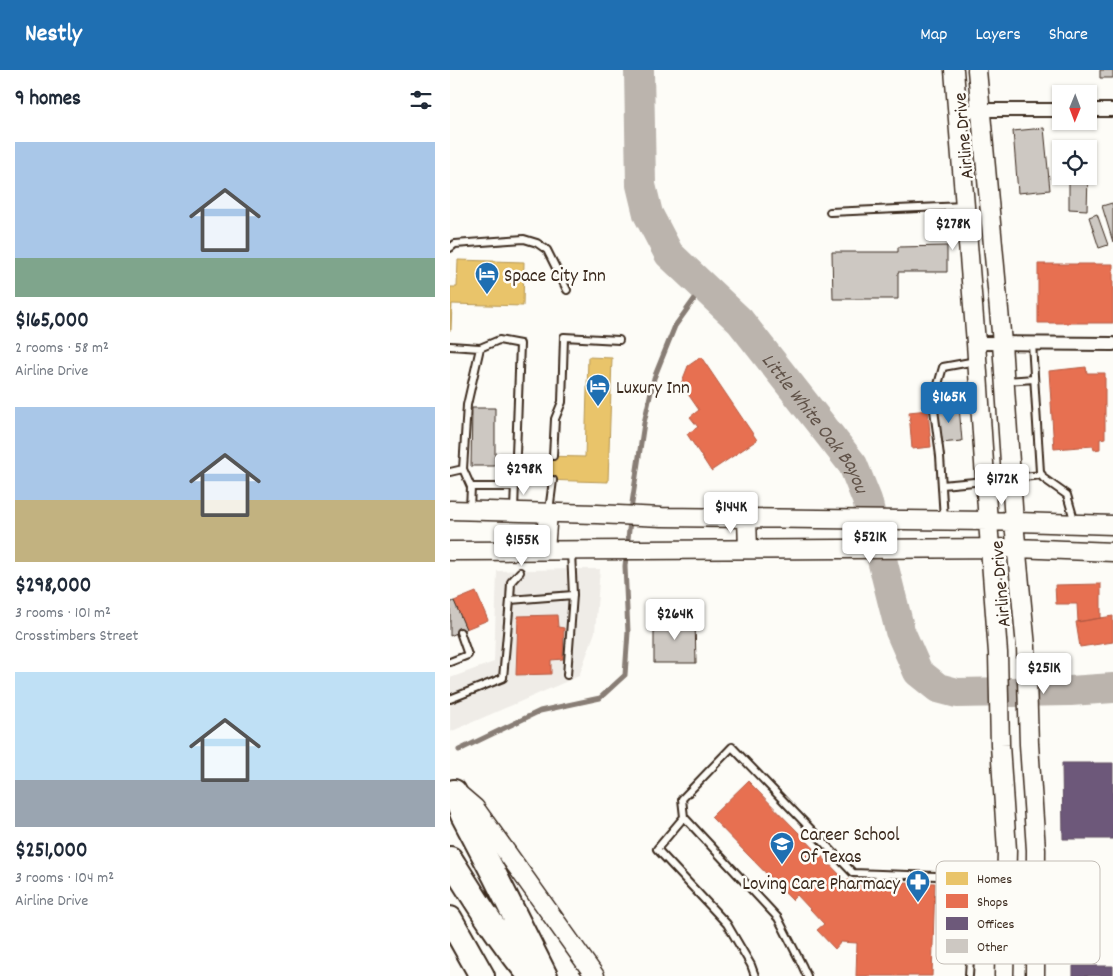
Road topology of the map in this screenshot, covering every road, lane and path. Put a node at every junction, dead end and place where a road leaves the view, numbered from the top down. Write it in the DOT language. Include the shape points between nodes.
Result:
graph roads {
  1 [pos="954,70"];
  2 [pos="978,70"];
  3 [pos="980,110"];
  4 [pos="1052,110"];
  5 [pos="1098,110"];
  6 [pos="1113,110"];
  7 [pos="958,113"];
  8 [pos="965,206"];
  9 [pos="830,212"];
  10 [pos="450,248"];
  11 [pos="567,290"];
  12 [pos="619,340"];
  13 [pos="1002,343"];
  14 [pos="1032,343"];
  15 [pos="1113,344"];
  16 [pos="450,346"];
  17 [pos="480,348"];
  18 [pos="977,352"];
  19 [pos="1034,379"];
  20 [pos="1005,381"];
  21 [pos="980,394"];
  22 [pos="935,395"];
  23 [pos="553,456"];
  24 [pos="463,469"];
  25 [pos="450,472"];
  26 [pos="1042,475"];
  27 [pos="1011,478"];
  28 [pos="553,480"];
  29 [pos="985,482"];
  30 [pos="942,485"];
  31 [pos="471,487"];
  32 [pos="514,487"];
  33 [pos="450,510"];
  34 [pos="470,510"];
  35 [pos="514,512"];
  36 [pos="548,513"];
  37 [pos="747,518"];
  38 [pos="988,521"];
  39 [pos="944,522"];
  40 [pos="1014,522"];
  41 [pos="1075,524"];
  42 [pos="1113,525"];
  43 [pos="1017,548"];
  44 [pos="748,549"];
  45 [pos="990,549"];
  46 [pos="545,550"];
  47 [pos="571,550"];
  48 [pos="450,551"];
  49 [pos="1113,552"];
  50 [pos="520,572"];
  51 [pos="573,595"];
  52 [pos="510,600"];
  53 [pos="460,632"];
  54 [pos="450,662"];
  55 [pos="568,675"];
  56 [pos="450,698"];
  57 [pos="452,788"];
  58 [pos="684,817"];
  59 [pos="1007,850"];
  60 [pos="1036,850"];
  61 [pos="450,859"];
  62 [pos="1007,861"];
  63 [pos="1036,861"];
  64 [pos="936,877"];
  65 [pos="450,919"];
  66 [pos="482,976"];
  67 [pos="530,976"];
  68 [pos="545,976"];
  69 [pos="595,976"];
  70 [pos="755,976"];
  71 [pos="806,976"];
  1 -- 7 [label="main road, Airline Drive"];
  2 -- 3 [label="main road, Airline Drive"];
  3 -- 4 [label="street"];
  3 -- 7 [label="street"];
  3 -- 13 [label="main road, Airline Drive"];
  5 -- 6 [label="street"];
  7 -- 8 [label="main road, Airline Drive"];
  8 -- 9 [label="lane"];
  8 -- 18 [label="main road, Airline Drive"];
  10 -- 11 [label="lane" via="455,244 524,239 537,243 547,250"];
  12 -- 23 [label="lane" via="564,337 562,402 555,420"];
  13 -- 14 [label="street"];
  13 -- 18 [label="street"];
  13 -- 20 [label="main road, Airline Drive"];
  14 -- 15 [label="street"];
  14 -- 19 [label="lane"];
  16 -- 17 [label="lane"];
  17 -- 24 [label="lane" via="467,405"];
  17 -- 32 [label="lane" via="499,340 520,344"];
  18 -- 21 [label="main road, Airline Drive"];
  18 -- 22 [label="lane" via="943,367"];
  19 -- 20 [label="lane"];
  19 -- 26 [label="lane"];
  20 -- 27 [label="main road, Airline Drive"];
  21 -- 22 [label="lane"];
  21 -- 29 [label="main road, Airline Drive"];
  22 -- 30 [label="lane" via="933,402"];
  24 -- 25 [label="lane"];
  24 -- 31 [label="lane"];
  26 -- 27 [label="lane"];
  26 -- 41 [label="lane" via="1067,495"];
  27 -- 40 [label="main road, Airline Drive"];
  28 -- 36 [label="lane"];
  29 -- 30 [label="lane"];
  29 -- 38 [label="main road, Airline Drive"];
  30 -- 39 [label="lane"];
  31 -- 32 [label="lane"];
  31 -- 34 [label="lane"];
  32 -- 35 [label="lane"];
  33 -- 34 [label="main road"];
  34 -- 35 [label="main road"];
  35 -- 36 [label="main road"];
  36 -- 37 [label="main road"];
  36 -- 46 [label="main road"];
  37 -- 39 [label="main road"];
  37 -- 44 [label="main road"];
  38 -- 39 [label="main road"];
  38 -- 40 [label="main road"];
  38 -- 45 [label="main road, Airline Drive"];
  40 -- 41 [label="main road"];
  40 -- 43 [label="main road, Airline Drive"];
  41 -- 42 [label="main road"];
  43 -- 45 [label="main road"];
  43 -- 49 [label="main road"];
  43 -- 60 [label="main road, Airline Drive" via="1026,648"];
  44 -- 45 [label="main road"];
  44 -- 47 [label="main road"];
  45 -- 59 [label="main road, Airline Drive"];
  46 -- 47 [label="main road"];
  46 -- 48 [label="main road"];
  47 -- 51 [label="lane"];
  50 -- 52 [label="lane" via="511,582"];
  51 -- 52 [label="lane"];
  51 -- 55 [label="lane"];
  52 -- 56 [label="lane" via="503,678"];
  53 -- 54 [label="lane" via="468,654"];
  57 -- 68 [label="highway"];
  57 -- 69 [label="main road" via="475,808"];
  58 -- 64 [label="lane" via="682,799 732,747 853,873"];
  58 -- 70 [label="lane" via="656,849 727,924"];
  58 -- 71 [label="lane" via="778,918"];
  59 -- 60 [label="main road"];
  59 -- 62 [label="main road, Airline Drive"];
  60 -- 63 [label="main road, Airline Drive"];
  61 -- 67 [label="highway"];
  65 -- 66 [label="highway"];
}
